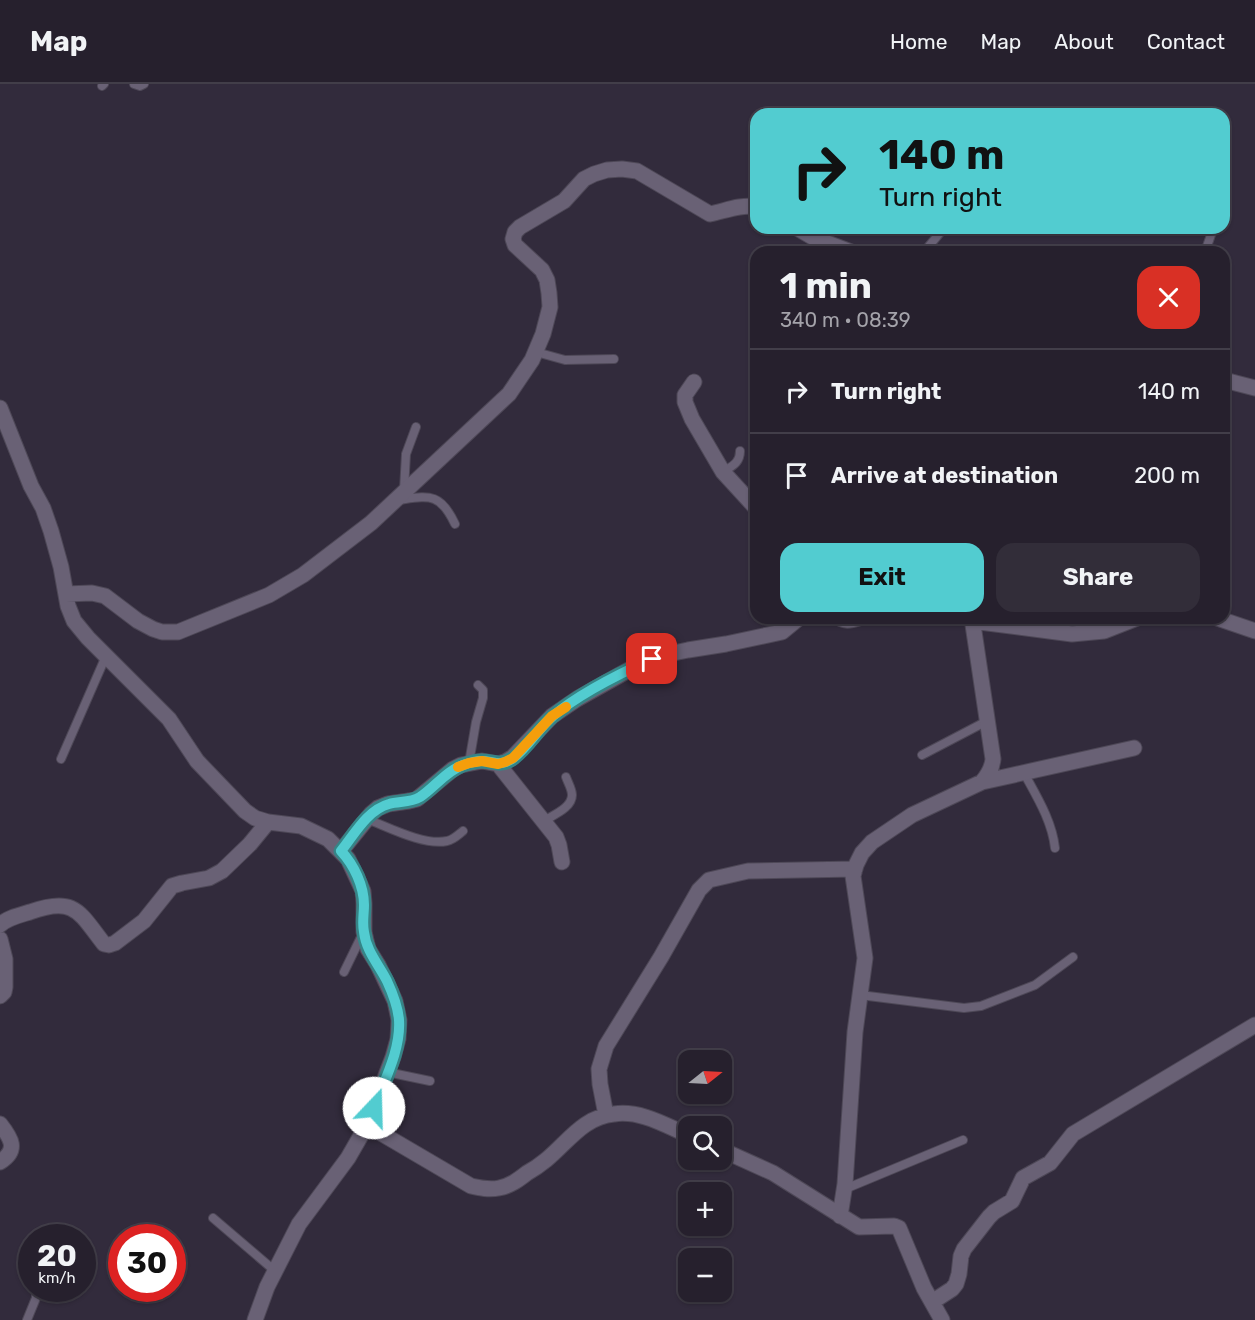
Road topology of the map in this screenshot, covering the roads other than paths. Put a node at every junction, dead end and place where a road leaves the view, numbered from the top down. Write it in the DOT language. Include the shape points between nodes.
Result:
graph roads {
  1 [pos="134,84"];
  2 [pos="144,84"];
  3 [pos="750,206"];
  4 [pos="807,234"];
  5 [pos="939,234"];
  6 [pos="836,246"];
  7 [pos="929,246"];
  8 [pos="536,352"];
  9 [pos="614,359"];
  10 [pos="694,382"];
  11 [pos="1230,382"];
  12 [pos="1255,388"];
  13 [pos="0,408"];
  14 [pos="416,427"];
  15 [pos="740,451"];
  16 [pos="723,472"];
  17 [pos="400,496"];
  18 [pos="750,501"];
  19 [pos="455,524"];
  20 [pos="66,594"];
  21 [pos="1230,622"];
  22 [pos="791,624"];
  23 [pos="973,624"];
  24 [pos="1005,624"];
  25 [pos="1122,624"];
  26 [pos="1255,631"];
  27 [pos="106,656"];
  28 [pos="478,685"];
  29 [pos="987,721"];
  30 [pos="1134,748"];
  31 [pos="922,755"];
  32 [pos="61,759"];
  33 [pos="469,763"];
  34 [pos="498,764"];
  35 [pos="1024,773"];
  36 [pos="566,777"];
  37 [pos="982,782"];
  38 [pos="367,818"];
  39 [pos="544,821"];
  40 [pos="268,822"];
  41 [pos="463,831"];
  42 [pos="1055,848"];
  43 [pos="341,851"];
  44 [pos="562,862"];
  45 [pos="855,869"];
  46 [pos="0,925"];
  47 [pos="364,932"];
  48 [pos="0,939"];
  49 [pos="1073,957"];
  50 [pos="344,972"];
  51 [pos="860,995"];
  52 [pos="0,996"];
  53 [pos="1255,1025"];
  54 [pos="387,1072"];
  55 [pos="430,1081"];
  56 [pos="606,1115"];
  57 [pos="0,1124"];
  58 [pos="367,1125"];
  59 [pos="678,1130"];
  60 [pos="963,1140"];
  61 [pos="732,1155"];
  62 [pos="0,1162"];
  63 [pos="844,1190"];
  64 [pos="840,1216"];
  65 [pos="213,1218"];
  66 [pos="275,1271"];
  67 [pos="34,1302"];
  68 [pos="932,1302"];
  69 [pos="27,1320"];
  70 [pos="255,1320"];
  71 [pos="942,1320"];
  1 -- 2 [label="lane"];
  3 -- 8 [label="street" via="710,214 637,171 607,170 584,179 564,201 520,227 513,239 547,280 550,307"];
  4 -- 6 [label="street"];
  5 -- 7 [label="lane"];
  8 -- 9 [label="lane" via="565,360"];
  8 -- 17 [label="street" via="509,394"];
  10 -- 16 [label="street" via="685,402"];
  11 -- 12 [label="street"];
  13 -- 20 [label="street" via="43,508"];
  14 -- 17 [label="lane" via="406,454"];
  15 -- 16 [label="lane" via="738,462"];
  16 -- 18 [label="street"];
  17 -- 19 [label="lane" via="423,496 442,502"];
  17 -- 20 [label="street" via="303,575 269,596 178,632 153,629 105,596"];
  20 -- 27 [label="street" via="74,621"];
  21 -- 26 [label="street"];
  22 -- 34 [label="street" via="782,632 664,655 634,667 552,716 513,758"];
  23 -- 29 [label="street"];
  24 -- 25 [label="street" via="1072,634 1104,631"];
  27 -- 32 [label="lane"];
  27 -- 40 [label="street" via="169,719 196,761 245,811"];
  28 -- 33 [label="lane" via="483,698"];
  29 -- 31 [label="lane"];
  29 -- 37 [label="street" via="993,766"];
  30 -- 35 [label="street"];
  33 -- 34 [label="street"];
  33 -- 38 [label="street" via="453,769 417,799 388,804"];
  34 -- 39 [label="street"];
  35 -- 37 [label="street"];
  35 -- 42 [label="lane" via="1049,822"];
  36 -- 39 [label="lane" via="571,800 567,807"];
  37 -- 45 [label="street" via="912,815 872,842"];
  38 -- 41 [label="lane" via="416,838 435,841 446,842"];
  38 -- 43 [label="street"];
  39 -- 44 [label="street" via="556,837"];
  40 -- 43 [label="street" via="300,826 328,839"];
  40 -- 46 [label="street" via="222,871 172,886 144,921 109,945 104,944 83,916 62,905 42,908"];
  43 -- 47 [label="street" via="363,891"];
  45 -- 51 [label="street" via="854,891 865,958"];
  45 -- 56 [label="street" via="748,871 709,880 699,890 606,1046 599,1069"];
  47 -- 50 [label="lane"];
  47 -- 54 [label="street" via="368,949 395,1001 399,1020 398,1039"];
  48 -- 52 [label="street" via="5,959 5,987"];
  49 -- 51 [label="lane" via="1035,986 972,1008"];
  51 -- 63 [label="street"];
  53 -- 68 [label="street" via="1073,1134 1050,1164 1023,1178 1012,1201 989,1217 964,1249 956,1284"];
  54 -- 55 [label="lane"];
  54 -- 58 [label="street"];
  56 -- 58 [label="street" via="580,1127 546,1160 513,1184 485,1189 471,1186"];
  56 -- 59 [label="street" via="641,1116"];
  57 -- 62 [label="street" via="12,1147"];
  58 -- 66 [label="street" via="348,1158 305,1214"];
  60 -- 63 [label="lane"];
  61 -- 64 [label="street" via="773,1173"];
  63 -- 64 [label="street"];
  64 -- 68 [label="street" via="859,1227 899,1228"];
  65 -- 66 [label="lane"];
  66 -- 70 [label="street"];
  67 -- 69 [label="lane"];
  68 -- 71 [label="street"];
}
